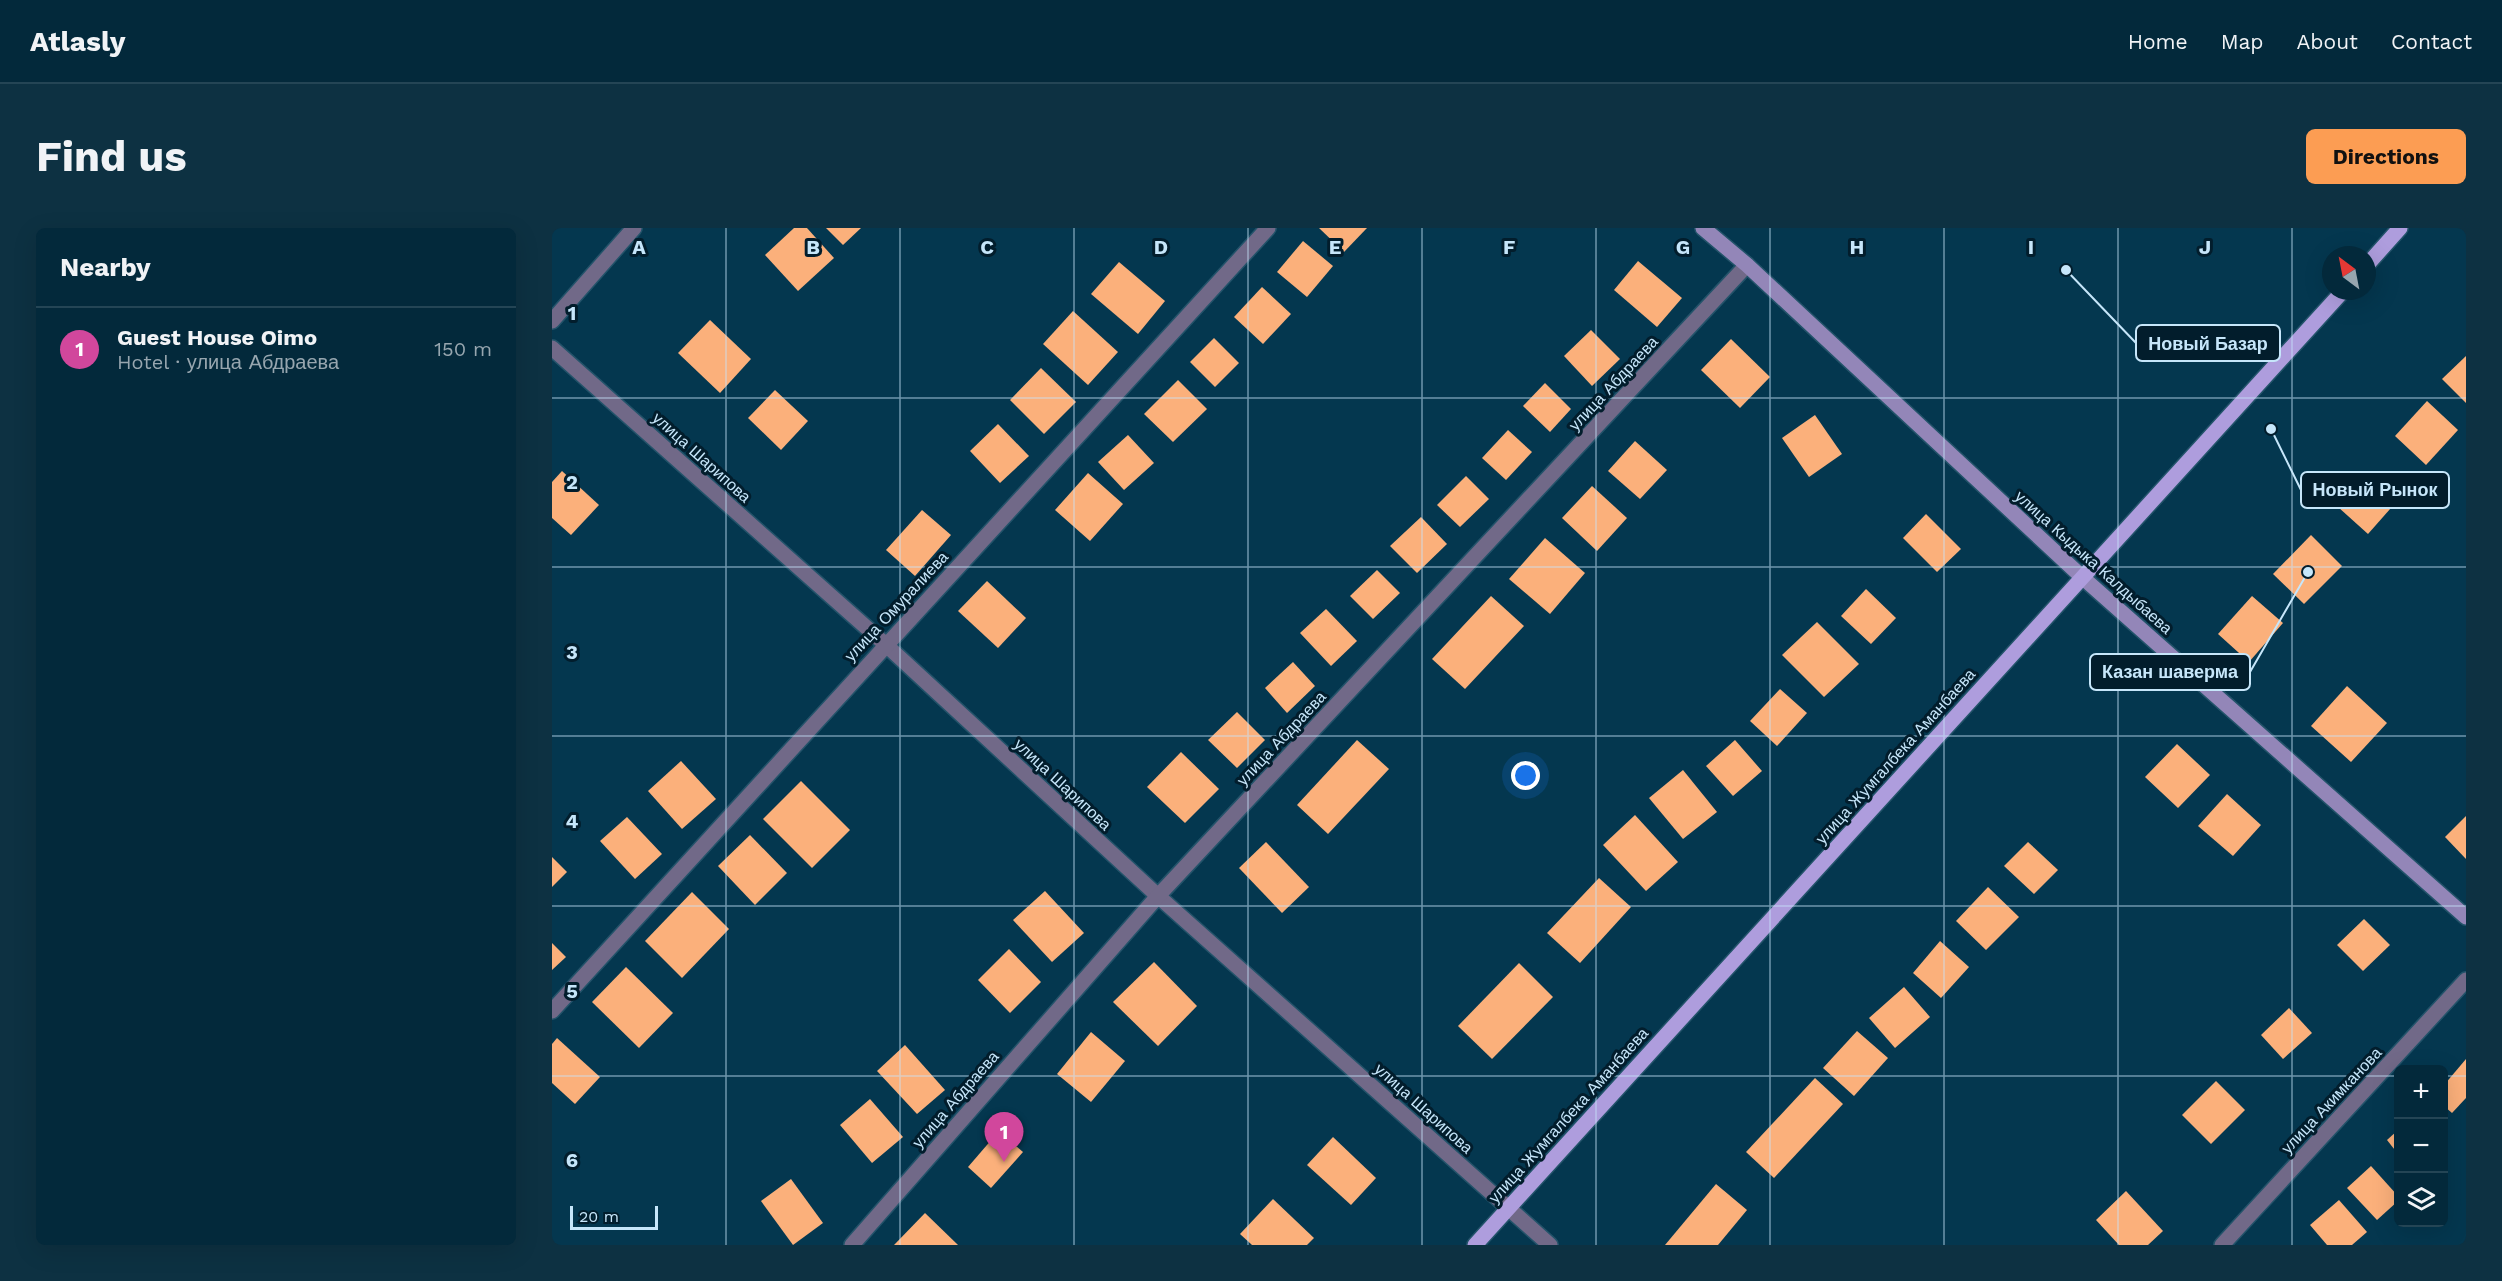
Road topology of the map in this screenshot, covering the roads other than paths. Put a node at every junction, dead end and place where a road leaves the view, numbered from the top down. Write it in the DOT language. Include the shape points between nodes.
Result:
graph roads {
  1 [pos="634,228"];
  2 [pos="1268,228"];
  3 [pos="1703,228"];
  4 [pos="2400,228"];
  5 [pos="2376,255"];
  6 [pos="1748,265"];
  7 [pos="2335,300"];
  8 [pos="552,321"];
  9 [pos="552,348"];
  10 [pos="2082,577"];
  11 [pos="885,644"];
  12 [pos="1158,896"];
  13 [pos="2466,917"];
  14 [pos="2466,980"];
  15 [pos="552,1011"];
  16 [pos="1508,1208"];
  17 [pos="852,1245"];
  18 [pos="1474,1245"];
  19 [pos="1550,1245"];
  20 [pos="2222,1245"];
  1 -- 8 [label="street"];
  2 -- 11 [label="street, улица Омуралиева"];
  3 -- 6 [label="street, улица Кыдыка Калдыбаева"];
  4 -- 5 [label="main road"];
  6 -- 10 [label="street, улица Кыдыка Калдыбаева"];
  6 -- 12 [label="street, улица Абдраева"];
  7 -- 10 [label="main road, улица Жумгалбека Аманбаева"];
  9 -- 11 [label="street, улица Шарипова"];
  10 -- 13 [label="street, улица Кыдыка Калдыбаева"];
  10 -- 16 [label="main road, улица Жумгалбека Аманбаева"];
  11 -- 12 [label="street, улица Шарипова"];
  11 -- 15 [label="street, улица Омуралиева"];
  12 -- 16 [label="street, улица Шарипова"];
  12 -- 17 [label="street, улица Абдраева"];
  14 -- 20 [label="street, улица Акимканова"];
  16 -- 18 [label="main road, улица Жумгалбека Аманбаева"];
  16 -- 19 [label="street, улица Шарипова"];
}
